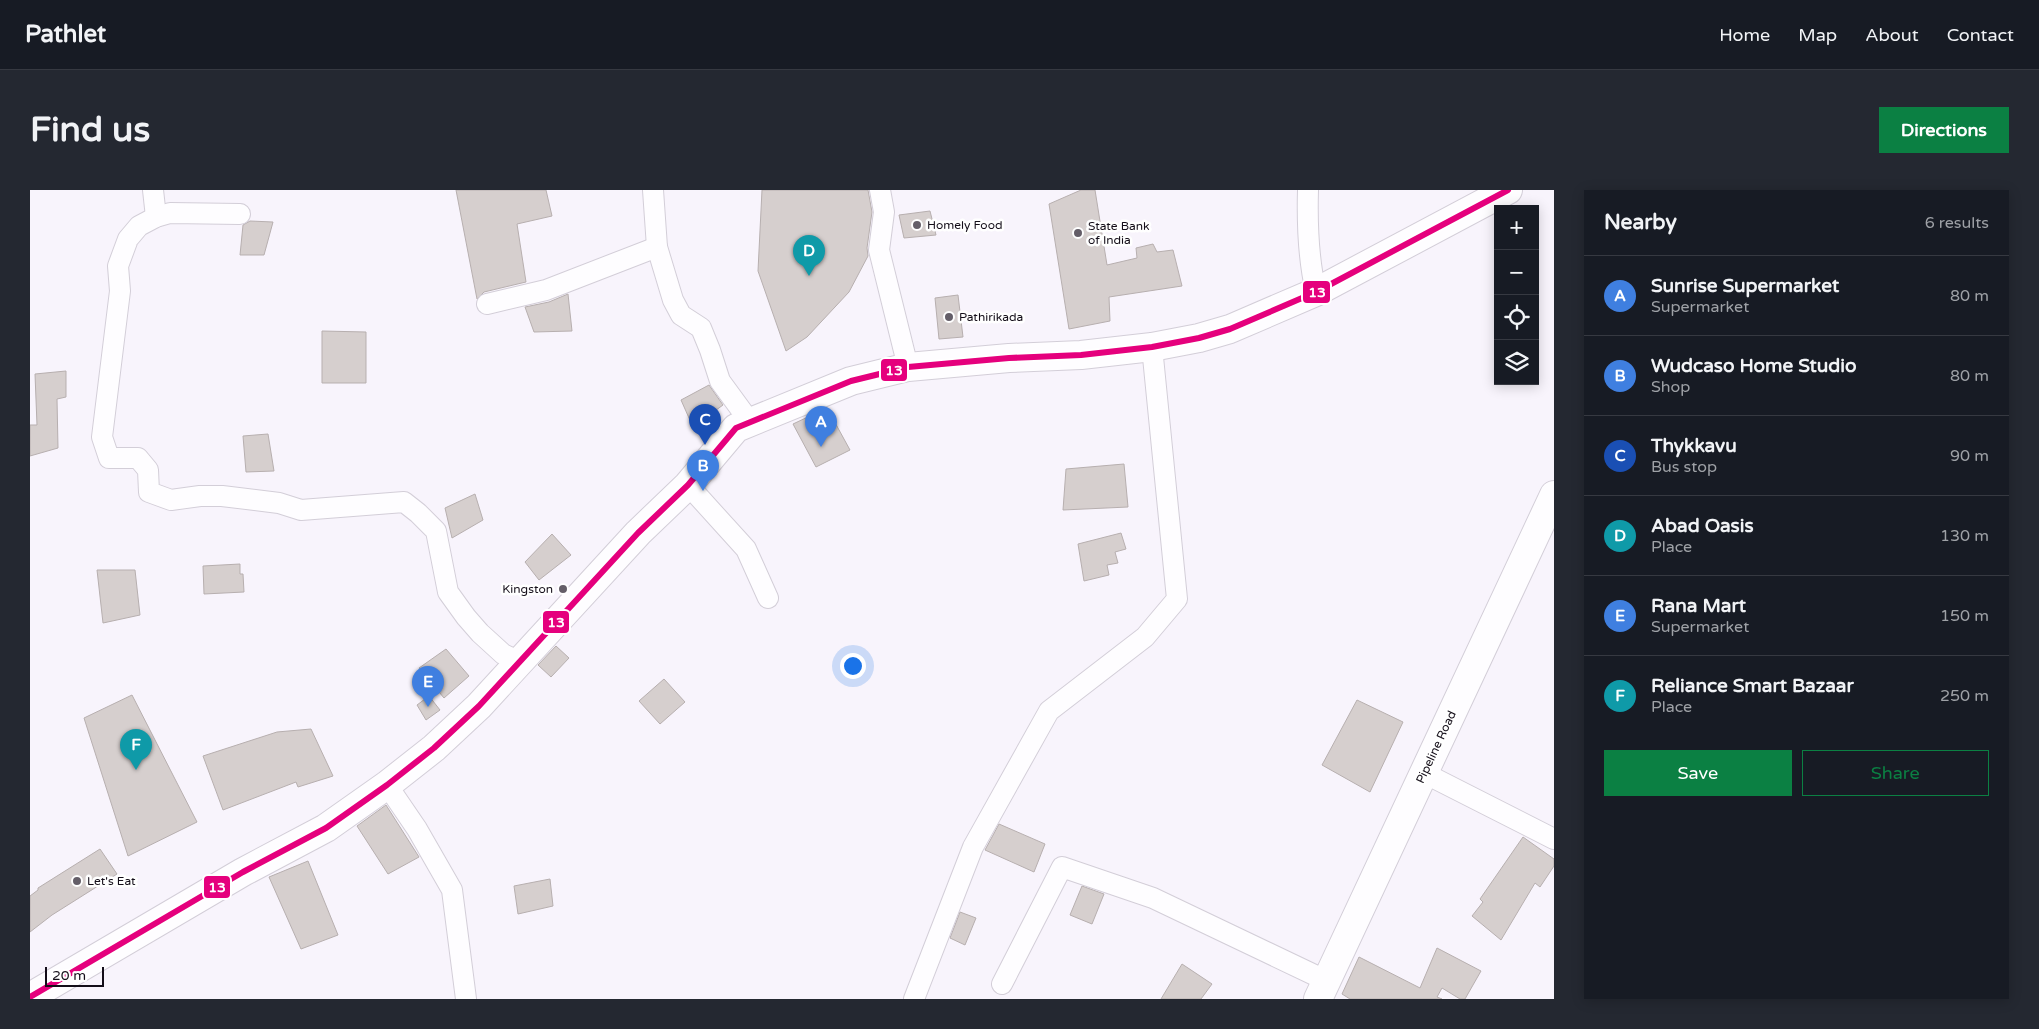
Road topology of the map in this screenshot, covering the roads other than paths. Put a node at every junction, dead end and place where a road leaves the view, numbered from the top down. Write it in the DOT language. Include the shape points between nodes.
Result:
graph roads {
  1 [pos="153,190"];
  2 [pos="653,190"];
  3 [pos="880,190"];
  4 [pos="1308,190"];
  5 [pos="1508,190"];
  6 [pos="240,214"];
  7 [pos="156,217"];
  8 [pos="657,247"];
  9 [pos="1316,292"];
  10 [pos="487,304"];
  11 [pos="1152,347"];
  12 [pos="908,367"];
  13 [pos="750,422"];
  14 [pos="688,485"];
  15 [pos="1554,495"];
  16 [pos="768,598"];
  17 [pos="520,662"];
  18 [pos="1424,773"];
  19 [pos="387,785"];
  20 [pos="1554,839"];
  21 [pos="1002,984"];
  22 [pos="1322,990"];
  23 [pos="37,996"];
  24 [pos="466,999"];
  25 [pos="914,999"];
  1 -- 7 [label="street"];
  2 -- 8 [label="street"];
  3 -- 12 [label="street" via="884,212 879,250"];
  4 -- 9 [label="street" via="1307,241"];
  5 -- 9 [label="main road"];
  6 -- 7 [label="street"];
  7 -- 17 [label="street" via="139,226 128,239 118,266 120,291 102,437 109,458 138,458 148,470 150,492 171,500 222,496 279,503 301,510 404,502 436,531 448,592 466,617 503,654"];
  8 -- 10 [label="street" via="546,290"];
  8 -- 13 [label="street" via="673,300 681,315 700,328 720,381"];
  9 -- 11 [label="main road" via="1230,329"];
  11 -- 12 [label="main road"];
  11 -- 25 [label="street" via="1177,599 1145,637 1049,711 973,847"];
  12 -- 13 [label="main road" via="851,381"];
  13 -- 14 [label="main road" via="736,428"];
  14 -- 16 [label="street" via="746,549"];
  14 -- 17 [label="main road" via="638,533"];
  15 -- 18 [label="main road, Pipeline Road"];
  17 -- 19 [label="main road" via="434,748"];
  18 -- 20 [label="street"];
  18 -- 22 [label="main road, Pipeline Road"];
  19 -- 23 [label="main road" via="326,828 226,882"];
  19 -- 24 [label="street" via="417,828 452,890"];
  21 -- 22 [label="street" via="1062,867 1153,898"];
}
